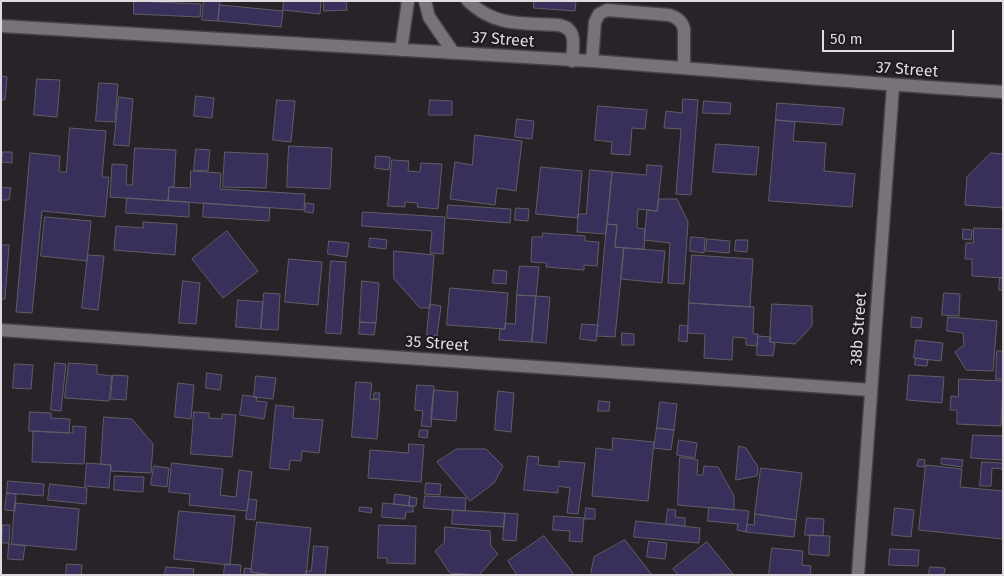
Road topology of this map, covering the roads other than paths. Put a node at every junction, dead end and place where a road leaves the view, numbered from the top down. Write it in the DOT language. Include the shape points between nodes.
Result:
graph roads {
  1 [pos="408,1"];
  2 [pos="425,1"];
  3 [pos="468,1"];
  4 [pos="1,26"];
  5 [pos="401,50"];
  6 [pos="453,52"];
  7 [pos="572,60"];
  8 [pos="592,61"];
  9 [pos="684,68"];
  10 [pos="893,86"];
  11 [pos="1003,92"];
  12 [pos="1,330"];
  13 [pos="871,390"];
  14 [pos="858,575"];
  1 -- 5 [label="street"];
  2 -- 6 [label="street" via="429,17"];
  3 -- 7 [label="street" via="496,20 568,28 573,38"];
  4 -- 5 [label="street, 37 Street"];
  5 -- 6 [label="street, 37 Street"];
  6 -- 7 [label="street, 37 Street"];
  7 -- 8 [label="street, 37 Street"];
  8 -- 9 [label="street, 37 Street"];
  8 -- 9 [label="street" via="595,22 599,14 607,10 669,15 679,19 684,29"];
  9 -- 10 [label="street, 37 Street"];
  10 -- 11 [label="street, 37 Street"];
  10 -- 13 [label="street, 38b Street"];
  12 -- 13 [label="street, 35 Street"];
  13 -- 14 [label="street, 38b Street"];
}
